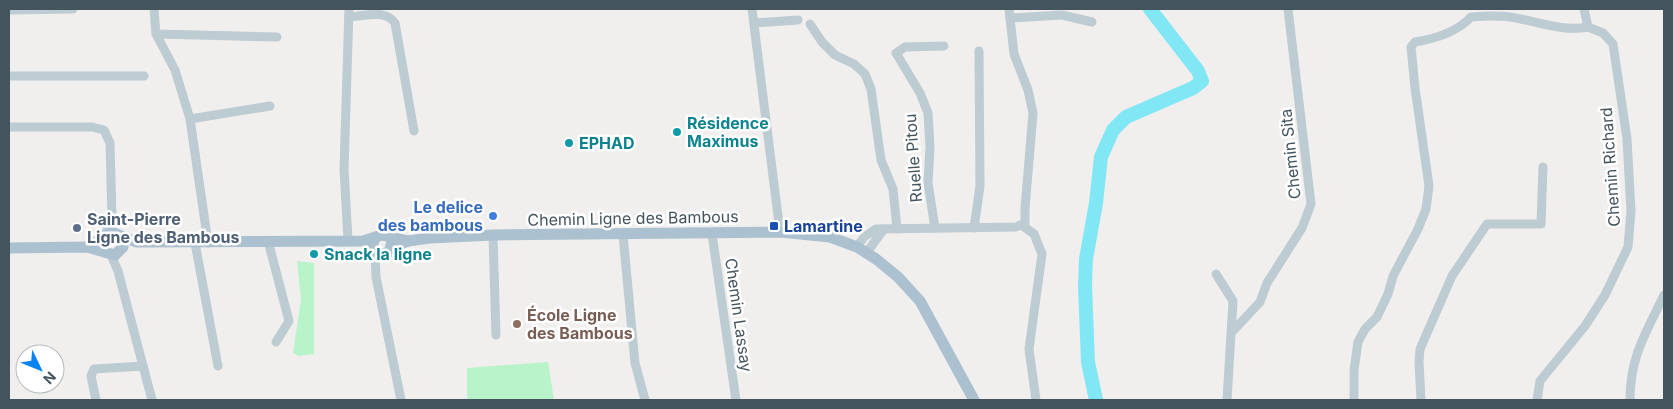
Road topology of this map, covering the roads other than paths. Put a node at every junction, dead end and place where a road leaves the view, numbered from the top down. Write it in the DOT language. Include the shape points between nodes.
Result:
graph roads {
  1 [pos="74,9"];
  2 [pos="154,9"];
  3 [pos="752,9"];
  4 [pos="1288,9"];
  5 [pos="1584,9"];
  6 [pos="9,10"];
  7 [pos="349,13"];
  8 [pos="1009,14"];
  9 [pos="798,20"];
  10 [pos="1092,22"];
  11 [pos="754,23"];
  12 [pos="810,24"];
  13 [pos="1588,26"];
  14 [pos="156,34"];
  15 [pos="277,37"];
  16 [pos="944,46"];
  17 [pos="979,51"];
  18 [pos="9,76"];
  19 [pos="144,76"];
  20 [pos="270,106"];
  21 [pos="190,119"];
  22 [pos="9,126"];
  23 [pos="414,132"];
  24 [pos="1543,167"];
  25 [pos="112,218"];
  26 [pos="1020,226"];
  27 [pos="935,228"];
  28 [pos="974,228"];
  29 [pos="897,229"];
  30 [pos="780,232"];
  31 [pos="712,234"];
  32 [pos="492,235"];
  33 [pos="623,235"];
  34 [pos="104,236"];
  35 [pos="119,236"];
  36 [pos="348,240"];
  37 [pos="268,241"];
  38 [pos="136,242"];
  39 [pos="195,243"];
  40 [pos="208,243"];
  41 [pos="382,246"];
  42 [pos="86,247"];
  43 [pos="9,248"];
  44 [pos="862,250"];
  45 [pos="113,253"];
  46 [pos="1216,274"];
  47 [pos="1664,294"];
  48 [pos="1232,332"];
  49 [pos="496,335"];
  50 [pos="276,342"];
  51 [pos="143,366"];
  52 [pos="218,366"];
  53 [pos="96,400"];
  54 [pos="152,400"];
  55 [pos="401,400"];
  56 [pos="645,400"];
  57 [pos="736,400"];
  58 [pos="974,400"];
  59 [pos="1036,400"];
  60 [pos="1228,400"];
  61 [pos="1354,400"];
  62 [pos="1421,400"];
  63 [pos="1538,400"];
  64 [pos="1630,400"];
  1 -- 6 [label="street"];
  2 -- 14 [label="street"];
  3 -- 11 [label="street"];
  4 -- 48 [label="street, Chemin Sita" via="1311,204 1302,228 1266,283 1260,302"];
  5 -- 13 [label="street"];
  7 -- 23 [label="street" via="384,14 391,16 395,23"];
  7 -- 36 [label="street" via="344,169"];
  8 -- 10 [label="street" via="1062,15"];
  8 -- 26 [label="street" via="1014,54 1034,113 1025,223"];
  9 -- 11 [label="street"];
  11 -- 30 [label="street"];
  12 -- 29 [label="street" via="835,55 854,64 865,74 871,89 881,160 892,189"];
  13 -- 61 [label="street" via="1578,29 1553,27 1512,17 1471,16 1465,24 1415,42 1411,47 1429,186 1426,209 1377,317 1358,342"];
  13 -- 63 [label="street, Chemin Richard" via="1603,33 1612,44 1626,139 1630,235 1623,259 1605,295 1585,326 1540,381"];
  14 -- 15 [label="street"];
  14 -- 21 [label="street" via="175,70"];
  16 -- 27 [label="street, Ruelle Pitou" via="904,47 896,53 928,113 928,183"];
  17 -- 28 [label="street" via="980,186"];
  18 -- 19 [label="street"];
  20 -- 21 [label="street"];
  21 -- 40 [label="street"];
  22 -- 25 [label="street" via="104,130 110,143"];
  24 -- 62 [label="street" via="1541,224 1487,224 1452,276 1420,349"];
  25 -- 34 [label="street"];
  25 -- 35 [label="street"];
  26 -- 28 [label="street"];
  26 -- 59 [label="street" via="1038,240 1042,254 1029,349"];
  27 -- 28 [label="street"];
  27 -- 29 [label="street"];
  29 -- 44 [label="street" via="870,232"];
  30 -- 31 [label="main road, Chemin Ligne des Bambous"];
  30 -- 44 [label="main road, Chemin Ligne des Bambous" via="830,237"];
  31 -- 33 [label="main road, Chemin Ligne des Bambous"];
  31 -- 57 [label="street, Chemin Lassay"];
  32 -- 33 [label="main road, Chemin Ligne des Bambous"];
  32 -- 41 [label="main road, Chemin Ligne des Bambous"];
  32 -- 49 [label="street"];
  33 -- 56 [label="street" via="634,356"];
  34 -- 35 [label="main road" via="112,232"];
  34 -- 42 [label="main road"];
  34 -- 45 [label="main road" via="100,244"];
  35 -- 38 [label="main road, Chemin Ligne des Bambous"];
  35 -- 45 [label="main road" via="123,243"];
  36 -- 37 [label="main road, Chemin Ligne des Bambous"];
  36 -- 41 [label="main road, Chemin Ligne des Bambous"];
  37 -- 40 [label="main road, Chemin Ligne des Bambous"];
  37 -- 50 [label="street" via="289,320"];
  38 -- 39 [label="main road, Chemin Ligne des Bambous"];
  38 -- 45 [label="main road, Chemin Ligne des Bambous"];
  39 -- 40 [label="main road, Chemin Ligne des Bambous"];
  39 -- 52 [label="street"];
  41 -- 55 [label="street" via="377,272"];
  42 -- 43 [label="main road"];
  42 -- 45 [label="main road"];
  44 -- 58 [label="main road, Chemin Ligne des Bambous" via="898,277 924,306"];
  45 -- 51 [label="street"];
  46 -- 48 [label="street" via="1233,301"];
  47 -- 64 [label="street" via="1632,365"];
  48 -- 60 [label="street"];
  51 -- 53 [label="street" via="94,369 91,376"];
  51 -- 54 [label="street"];
}
